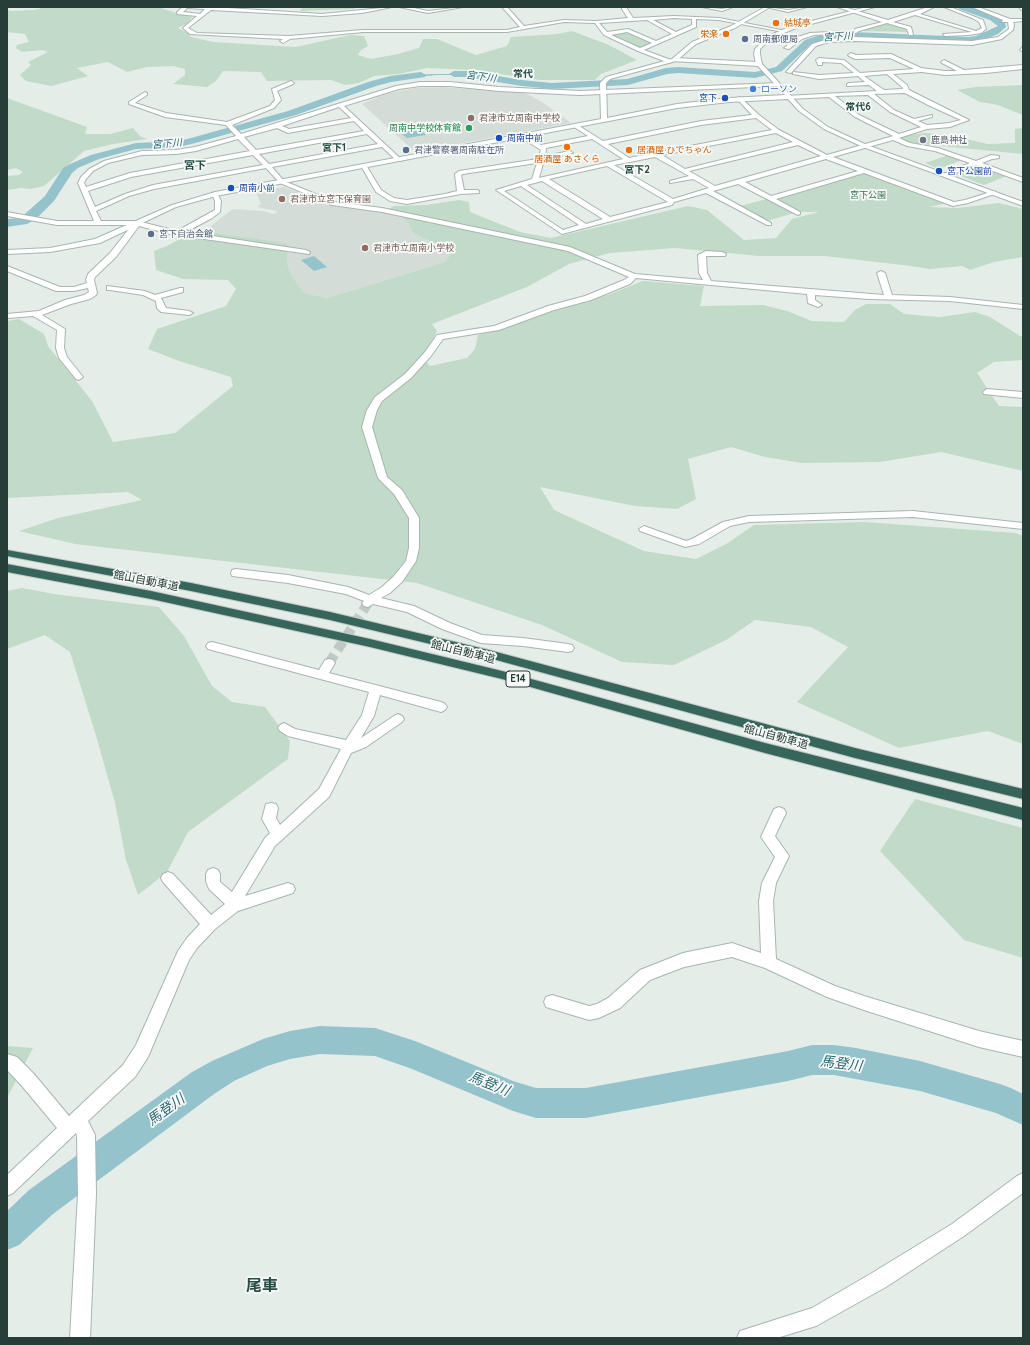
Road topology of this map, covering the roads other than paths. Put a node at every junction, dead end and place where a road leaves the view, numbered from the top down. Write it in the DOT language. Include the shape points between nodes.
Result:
graph roads {
  1 [pos="187,7"];
  2 [pos="390,7"];
  3 [pos="401,7"];
  4 [pos="461,7"];
  5 [pos="504,7"];
  6 [pos="624,7"];
  7 [pos="704,7"];
  8 [pos="731,7"];
  9 [pos="759,7"];
  10 [pos="805,7"];
  11 [pos="839,7"];
  12 [pos="873,7"];
  13 [pos="932,7"];
  14 [pos="946,7"];
  15 [pos="974,7"];
  16 [pos="1021,7"];
  17 [pos="210,8"];
  18 [pos="222,8"];
  19 [pos="767,8"];
  20 [pos="1023,9"];
  21 [pos="855,12"];
  22 [pos="915,14"];
  23 [pos="201,15"];
  24 [pos="322,15"];
  25 [pos="694,17"];
  26 [pos="648,19"];
  27 [pos="632,20"];
  28 [pos="1023,20"];
  29 [pos="888,21"];
  30 [pos="982,21"];
  31 [pos="990,21"];
  32 [pos="996,21"];
  33 [pos="1009,21"];
  34 [pos="319,22"];
  35 [pos="596,22"];
  36 [pos="740,23"];
  37 [pos="316,28"];
  38 [pos="524,29"];
  39 [pos="410,31"];
  40 [pos="784,31"];
  41 [pos="856,32"];
  42 [pos="979,32"];
  43 [pos="870,33"];
  44 [pos="606,34"];
  45 [pos="676,34"];
  46 [pos="814,34"];
  47 [pos="904,34"];
  48 [pos="911,34"];
  49 [pos="918,34"];
  50 [pos="314,35"];
  51 [pos="940,35"];
  52 [pos="289,38"];
  53 [pos="385,38"];
  54 [pos="283,41"];
  55 [pos="830,41"];
  56 [pos="656,43"];
  57 [pos="877,47"];
  58 [pos="786,48"];
  59 [pos="640,50"];
  60 [pos="894,51"];
  61 [pos="851,55"];
  62 [pos="889,55"];
  63 [pos="863,58"];
  64 [pos="672,60"];
  65 [pos="907,62"];
  66 [pos="944,62"];
  67 [pos="758,64"];
  68 [pos="820,64"];
  69 [pos="920,64"];
  70 [pos="998,64"];
  71 [pos="1023,67"];
  72 [pos="1008,69"];
  73 [pos="920,70"];
  74 [pos="789,72"];
  75 [pos="965,72"];
  76 [pos="795,73"];
  77 [pos="889,73"];
  78 [pos="945,73"];
  79 [pos="860,75"];
  80 [pos="974,75"];
  81 [pos="827,76"];
  82 [pos="953,79"];
  83 [pos="833,81"];
  84 [pos="291,83"];
  85 [pos="871,83"];
  86 [pos="776,84"];
  87 [pos="849,85"];
  88 [pos="839,86"];
  89 [pos="604,89"];
  90 [pos="824,90"];
  91 [pos="906,91"];
  92 [pos="882,92"];
  93 [pos="869,93"];
  94 [pos="145,94"];
  95 [pos="850,94"];
  96 [pos="830,96"];
  97 [pos="788,97"];
  98 [pos="740,99"];
  99 [pos="340,105"];
  100 [pos="757,116"];
  101 [pos="930,116"];
  102 [pos="355,119"];
  103 [pos="604,120"];
  104 [pos="915,122"];
  105 [pos="229,125"];
  106 [pos="278,126"];
  107 [pos="576,126"];
  108 [pos="926,127"];
  109 [pos="777,131"];
  110 [pos="368,132"];
  111 [pos="237,134"];
  112 [pos="522,136"];
  113 [pos="592,137"];
  114 [pos="896,137"];
  115 [pos="603,143"];
  116 [pos="799,144"];
  117 [pos="383,145"];
  118 [pos="865,146"];
  119 [pos="540,147"];
  120 [pos="254,152"];
  121 [pos="570,153"];
  122 [pos="655,154"];
  123 [pos="827,156"];
  124 [pos="997,157"];
  125 [pos="627,159"];
  126 [pos="399,160"];
  127 [pos="541,160"];
  128 [pos="977,163"];
  129 [pos="608,164"];
  130 [pos="267,166"];
  131 [pos="364,166"];
  132 [pos="683,170"];
  133 [pos="865,171"];
  134 [pos="946,175"];
  135 [pos="694,177"];
  136 [pos="544,179"];
  137 [pos="1023,180"];
  138 [pos="535,181"];
  139 [pos="282,182"];
  140 [pos="672,182"];
  141 [pos="739,182"];
  142 [pos="522,184"];
  143 [pos="84,190"];
  144 [pos="711,190"];
  145 [pos="461,192"];
  146 [pos="477,192"];
  147 [pos="994,193"];
  148 [pos="215,194"];
  149 [pos="772,198"];
  150 [pos="398,201"];
  151 [pos="672,201"];
  152 [pos="1023,204"];
  153 [pos="93,210"];
  154 [pos="382,210"];
  155 [pos="798,213"];
  156 [pos="10,215"];
  157 [pos="609,220"];
  158 [pos="137,222"];
  159 [pos="98,223"];
  160 [pos="769,224"];
  161 [pos="585,226"];
  162 [pos="179,233"];
  163 [pos="7,252"];
  164 [pos="306,252"];
  165 [pos="722,254"];
  166 [pos="7,268"];
  167 [pos="881,273"];
  168 [pos="634,276"];
  169 [pos="709,283"];
  170 [pos="119,284"];
  171 [pos="92,288"];
  172 [pos="110,288"];
  173 [pos="180,290"];
  174 [pos="811,292"];
  175 [pos="155,297"];
  176 [pos="889,298"];
  177 [pos="818,305"];
  178 [pos="1023,307"];
  179 [pos="189,313"];
  180 [pos="35,314"];
  181 [pos="7,316"];
  182 [pos="79,377"];
  183 [pos="987,392"];
  184 [pos="1023,395"];
  185 [pos="1023,526"];
  186 [pos="644,529"];
  187 [pos="7,553"];
  188 [pos="7,568"];
  189 [pos="236,573"];
  190 [pos="369,601"];
  191 [pos="212,646"];
  192 [pos="568,648"];
  193 [pos="329,663"];
  194 [pos="322,675"];
  195 [pos="376,690"];
  196 [pos="441,707"];
  197 [pos="398,719"];
  198 [pos="284,728"];
  199 [pos="349,747"];
  200 [pos="1023,794"];
  201 [pos="271,808"];
  202 [pos="779,813"];
  203 [pos="1023,814"];
  204 [pos="278,834"];
  205 [pos="213,874"];
  206 [pos="168,878"];
  207 [pos="288,889"];
  208 [pos="234,905"];
  209 [pos="210,924"];
  210 [pos="769,963"];
  211 [pos="552,1002"];
  212 [pos="1023,1049"];
  213 [pos="7,1062"];
  214 [pos="73,1123"];
  215 [pos="1023,1182"];
  216 [pos="7,1187"];
  217 [pos="80,1338"];
  218 [pos="748,1338"];
  1 -- 17 [label="street"];
  1 -- 23 [label="street" via="179,12"];
  2 -- 24 [label="street"];
  3 -- 4 [label="street" via="428,12"];
  5 -- 38 [label="street"];
  6 -- 27 [label="street"];
  7 -- 8 [label="street" via="722,10"];
  9 -- 19 [label="street"];
  10 -- 19 [label="street" via="788,11"];
  11 -- 21 [label="street"];
  12 -- 21 [label="street"];
  13 -- 22 [label="street"];
  14 -- 30 [label="street"];
  15 -- 33 [label="street"];
  16 -- 20 [label="street"];
  17 -- 18 [label="street"];
  17 -- 23 [label="street"];
  18 -- 24 [label="street"];
  19 -- 36 [label="street"];
  21 -- 29 [label="street"];
  21 -- 40 [label="street"];
  22 -- 29 [label="street"];
  22 -- 42 [label="street"];
  23 -- 52 [label="street" via="185,28 197,34"];
  24 -- 34 [label="street"];
  25 -- 26 [label="street" via="660,16"];
  25 -- 36 [label="street"];
  25 -- 45 [label="street" via="694,26"];
  26 -- 27 [label="street"];
  26 -- 45 [label="street"];
  27 -- 35 [label="street"];
  28 -- 33 [label="street"];
  29 -- 41 [label="street"];
  29 -- 48 [label="street" via="909,28"];
  30 -- 31 [label="street"];
  30 -- 42 [label="street" via="984,29"];
  32 -- 33 [label="street"];
  33 -- 55 [label="street" via="1012,25 1011,30 1004,36 972,43 854,39"];
  35 -- 38 [label="street" via="564,21"];
  35 -- 44 [label="street"];
  36 -- 40 [label="street"];
  36 -- 64 [label="street" via="690,46"];
  37 -- 50 [label="street"];
  38 -- 39 [label="street" via="486,33"];
  39 -- 50 [label="street"];
  39 -- 53 [label="street" via="404,37 394,35"];
  40 -- 67 [label="street" via="760,45 757,54"];
  41 -- 43 [label="street"];
  41 -- 46 [label="street"];
  42 -- 51 [label="street"];
  44 -- 56 [label="street" via="628,30"];
  44 -- 59 [label="street"];
  45 -- 56 [label="street"];
  46 -- 55 [label="street"];
  46 -- 58 [label="street" via="800,38"];
  47 -- 48 [label="street"];
  48 -- 49 [label="street"];
  50 -- 52 [label="street"];
  52 -- 54 [label="street"];
  55 -- 63 [label="street" via="855,46"];
  55 -- 74 [label="street" via="814,45"];
  56 -- 59 [label="street"];
  57 -- 62 [label="street"];
  59 -- 64 [label="street"];
  60 -- 62 [label="street"];
  61 -- 63 [label="street"];
  62 -- 63 [label="street"];
  62 -- 65 [label="street"];
  64 -- 67 [label="street"];
  64 -- 89 [label="street" via="605,80"];
  65 -- 69 [label="street"];
  65 -- 73 [label="street"];
  66 -- 75 [label="street"];
  67 -- 86 [label="street"];
  68 -- 79 [label="street" via="819,60 842,61"];
  70 -- 72 [label="street"];
  71 -- 72 [label="street"];
  72 -- 75 [label="street"];
  73 -- 77 [label="street"];
  73 -- 78 [label="street"];
  75 -- 78 [label="street"];
  75 -- 80 [label="street"];
  76 -- 81 [label="street"];
  77 -- 79 [label="street" via="877,76"];
  77 -- 91 [label="street" via="905,86"];
  78 -- 82 [label="street"];
  79 -- 81 [label="street"];
  79 -- 85 [label="street"];
  81 -- 83 [label="street"];
  84 -- 105 [label="street" via="274,90 278,100 272,107"];
  85 -- 87 [label="street"];
  85 -- 92 [label="street"];
  86 -- 89 [label="street"];
  86 -- 97 [label="street"];
  88 -- 95 [label="street"];
  89 -- 99 [label="street" via="547,92 436,84 389,89"];
  89 -- 103 [label="street"];
  90 -- 96 [label="street"];
  91 -- 92 [label="street"];
  91 -- 108 [label="street" via="966,120 950,125"];
  92 -- 93 [label="street"];
  93 -- 95 [label="street"];
  93 -- 104 [label="street" via="892,111"];
  94 -- 105 [label="street" via="131,103 165,115"];
  95 -- 96 [label="street"];
  96 -- 97 [label="street"];
  96 -- 114 [label="street" via="857,116"];
  97 -- 98 [label="street"];
  97 -- 118 [label="street" via="815,121"];
  98 -- 100 [label="street"];
  98 -- 103 [label="street" via="688,104"];
  99 -- 102 [label="street"];
  99 -- 106 [label="street"];
  100 -- 109 [label="street"];
  100 -- 115 [label="street"];
  101 -- 104 [label="street" via="917,119"];
  102 -- 106 [label="street" via="288,131"];
  102 -- 110 [label="street"];
  103 -- 107 [label="street"];
  104 -- 108 [label="street"];
  105 -- 111 [label="street"];
  106 -- 111 [label="street"];
  107 -- 112 [label="street"];
  107 -- 113 [label="street"];
  108 -- 114 [label="street"];
  109 -- 116 [label="street"];
  109 -- 122 [label="street"];
  110 -- 117 [label="street"];
  110 -- 120 [label="street"];
  111 -- 120 [label="street"];
  111 -- 143 [label="street" via="196,149 142,154 111,161 86,174 81,183"];
  112 -- 119 [label="street"];
  112 -- 126 [label="street"];
  113 -- 115 [label="street"];
  113 -- 119 [label="street"];
  114 -- 118 [label="street"];
  114 -- 128 [label="street" via="906,144 935,148"];
  115 -- 125 [label="street"];
  116 -- 123 [label="street"];
  116 -- 132 [label="street"];
  117 -- 126 [label="street"];
  117 -- 130 [label="street"];
  118 -- 123 [label="street"];
  118 -- 134 [label="street"];
  119 -- 127 [label="street" via="544,149"];
  120 -- 130 [label="street"];
  120 -- 143 [label="street" via="130,175"];
  121 -- 127 [label="street"];
  122 -- 125 [label="street"];
  122 -- 132 [label="street"];
  123 -- 133 [label="street"];
  123 -- 141 [label="street"];
  124 -- 128 [label="street" via="990,157"];
  125 -- 129 [label="street"];
  126 -- 131 [label="street"];
  127 -- 138 [label="street"];
  127 -- 145 [label="street" via="459,172"];
  128 -- 134 [label="street"];
  128 -- 137 [label="street"];
  129 -- 136 [label="street" via="573,170"];
  129 -- 151 [label="street"];
  130 -- 139 [label="street"];
  130 -- 153 [label="street" via="153,187"];
  131 -- 139 [label="street"];
  131 -- 150 [label="street" via="378,191"];
  132 -- 135 [label="street"];
  133 -- 147 [label="street" via="953,204"];
  133 -- 149 [label="street"];
  134 -- 147 [label="street"];
  135 -- 140 [label="street"];
  135 -- 144 [label="street"];
  136 -- 138 [label="street"];
  136 -- 157 [label="street"];
  138 -- 142 [label="street"];
  139 -- 148 [label="street"];
  139 -- 154 [label="street" via="334,204"];
  141 -- 144 [label="street"];
  141 -- 149 [label="street"];
  142 -- 161 [label="street"];
  142 -- 161 [label="street" via="499,190 562,232"];
  143 -- 153 [label="street"];
  144 -- 151 [label="street"];
  144 -- 160 [label="street"];
  145 -- 146 [label="street"];
  145 -- 150 [label="street" via="416,202"];
  147 -- 152 [label="street"];
  148 -- 158 [label="street" via="174,206"];
  148 -- 162 [label="street" via="218,211"];
  149 -- 155 [label="street"];
  150 -- 154 [label="street"];
  151 -- 157 [label="street" via="670,204"];
  153 -- 159 [label="street"];
  154 -- 168 [label="street" via="570,249"];
  156 -- 159 [label="street" via="58,224"];
  157 -- 161 [label="street"];
  158 -- 159 [label="street"];
  158 -- 162 [label="street"];
  158 -- 163 [label="street" via="106,238 74,246 35,252"];
  158 -- 171 [label="street" via="113,255 91,276"];
  162 -- 164 [label="street"];
  165 -- 169 [label="street" via="702,255 703,272"];
  166 -- 171 [label="street" via="59,289"];
  167 -- 176 [label="street"];
  168 -- 169 [label="street"];
  168 -- 190 [label="street" via="627,282 588,298 496,328 440,337 408,376 378,399 367,427 383,478 398,492 414,518 414,548 411,561 398,579"];
  169 -- 174 [label="street"];
  170 -- 172 [label="street" via="119,287"];
  171 -- 172 [label="street"];
  171 -- 180 [label="street" via="93,293 87,297"];
  172 -- 175 [label="street" via="146,293"];
  173 -- 175 [label="street"];
  174 -- 176 [label="street" via="851,298"];
  174 -- 177 [label="street" via="811,301"];
  175 -- 179 [label="street" via="164,310"];
  176 -- 178 [label="street" via="950,299"];
  180 -- 181 [label="street"];
  180 -- 182 [label="street" via="61,329 60,348 63,358"];
  183 -- 184 [label="street"];
  185 -- 186 [label="street" via="913,514 749,519 727,524 695,542 685,544"];
  187 -- 200 [label="highway, 館山自動車道 / E14" via="191,587 390,630 660,699 855,753"];
  188 -- 203 [label="highway, 館山自動車道 / E14" via="151,595 370,643 502,675 780,752"];
  189 -- 190 [label="street" via="288,579 348,591"];
  190 -- 192 [label="street" via="410,609 481,639"];
  191 -- 194 [label="street"];
  193 -- 194 [label="street"];
  194 -- 195 [label="street"];
  195 -- 196 [label="street"];
  195 -- 199 [label="street" via="368,716"];
  197 -- 199 [label="street" via="361,744"];
  198 -- 199 [label="street" via="292,733"];
  199 -- 204 [label="street" via="324,793"];
  201 -- 204 [label="street" via="269,819"];
  202 -- 210 [label="street" via="768,836 782,856 769,882 766,901"];
  204 -- 208 [label="street" via="270,842"];
  205 -- 208 [label="street" via="214,885"];
  206 -- 209 [label="street"];
  207 -- 208 [label="street"];
  208 -- 209 [label="street"];
  209 -- 214 [label="street" via="183,956 154,1027 129,1071"];
  210 -- 211 [label="street" via="732,950 722,951 683,960 645,975 614,1003 599,1011 589,1013"];
  210 -- 212 [label="street" via="832,992 864,1003 979,1039"];
  213 -- 214 [label="street" via="28,1080 42,1098"];
  214 -- 216 [label="street"];
  214 -- 217 [label="street" via="86,1135 87,1194"];
  215 -- 218 [label="street" via="958,1230 816,1316"];
}
